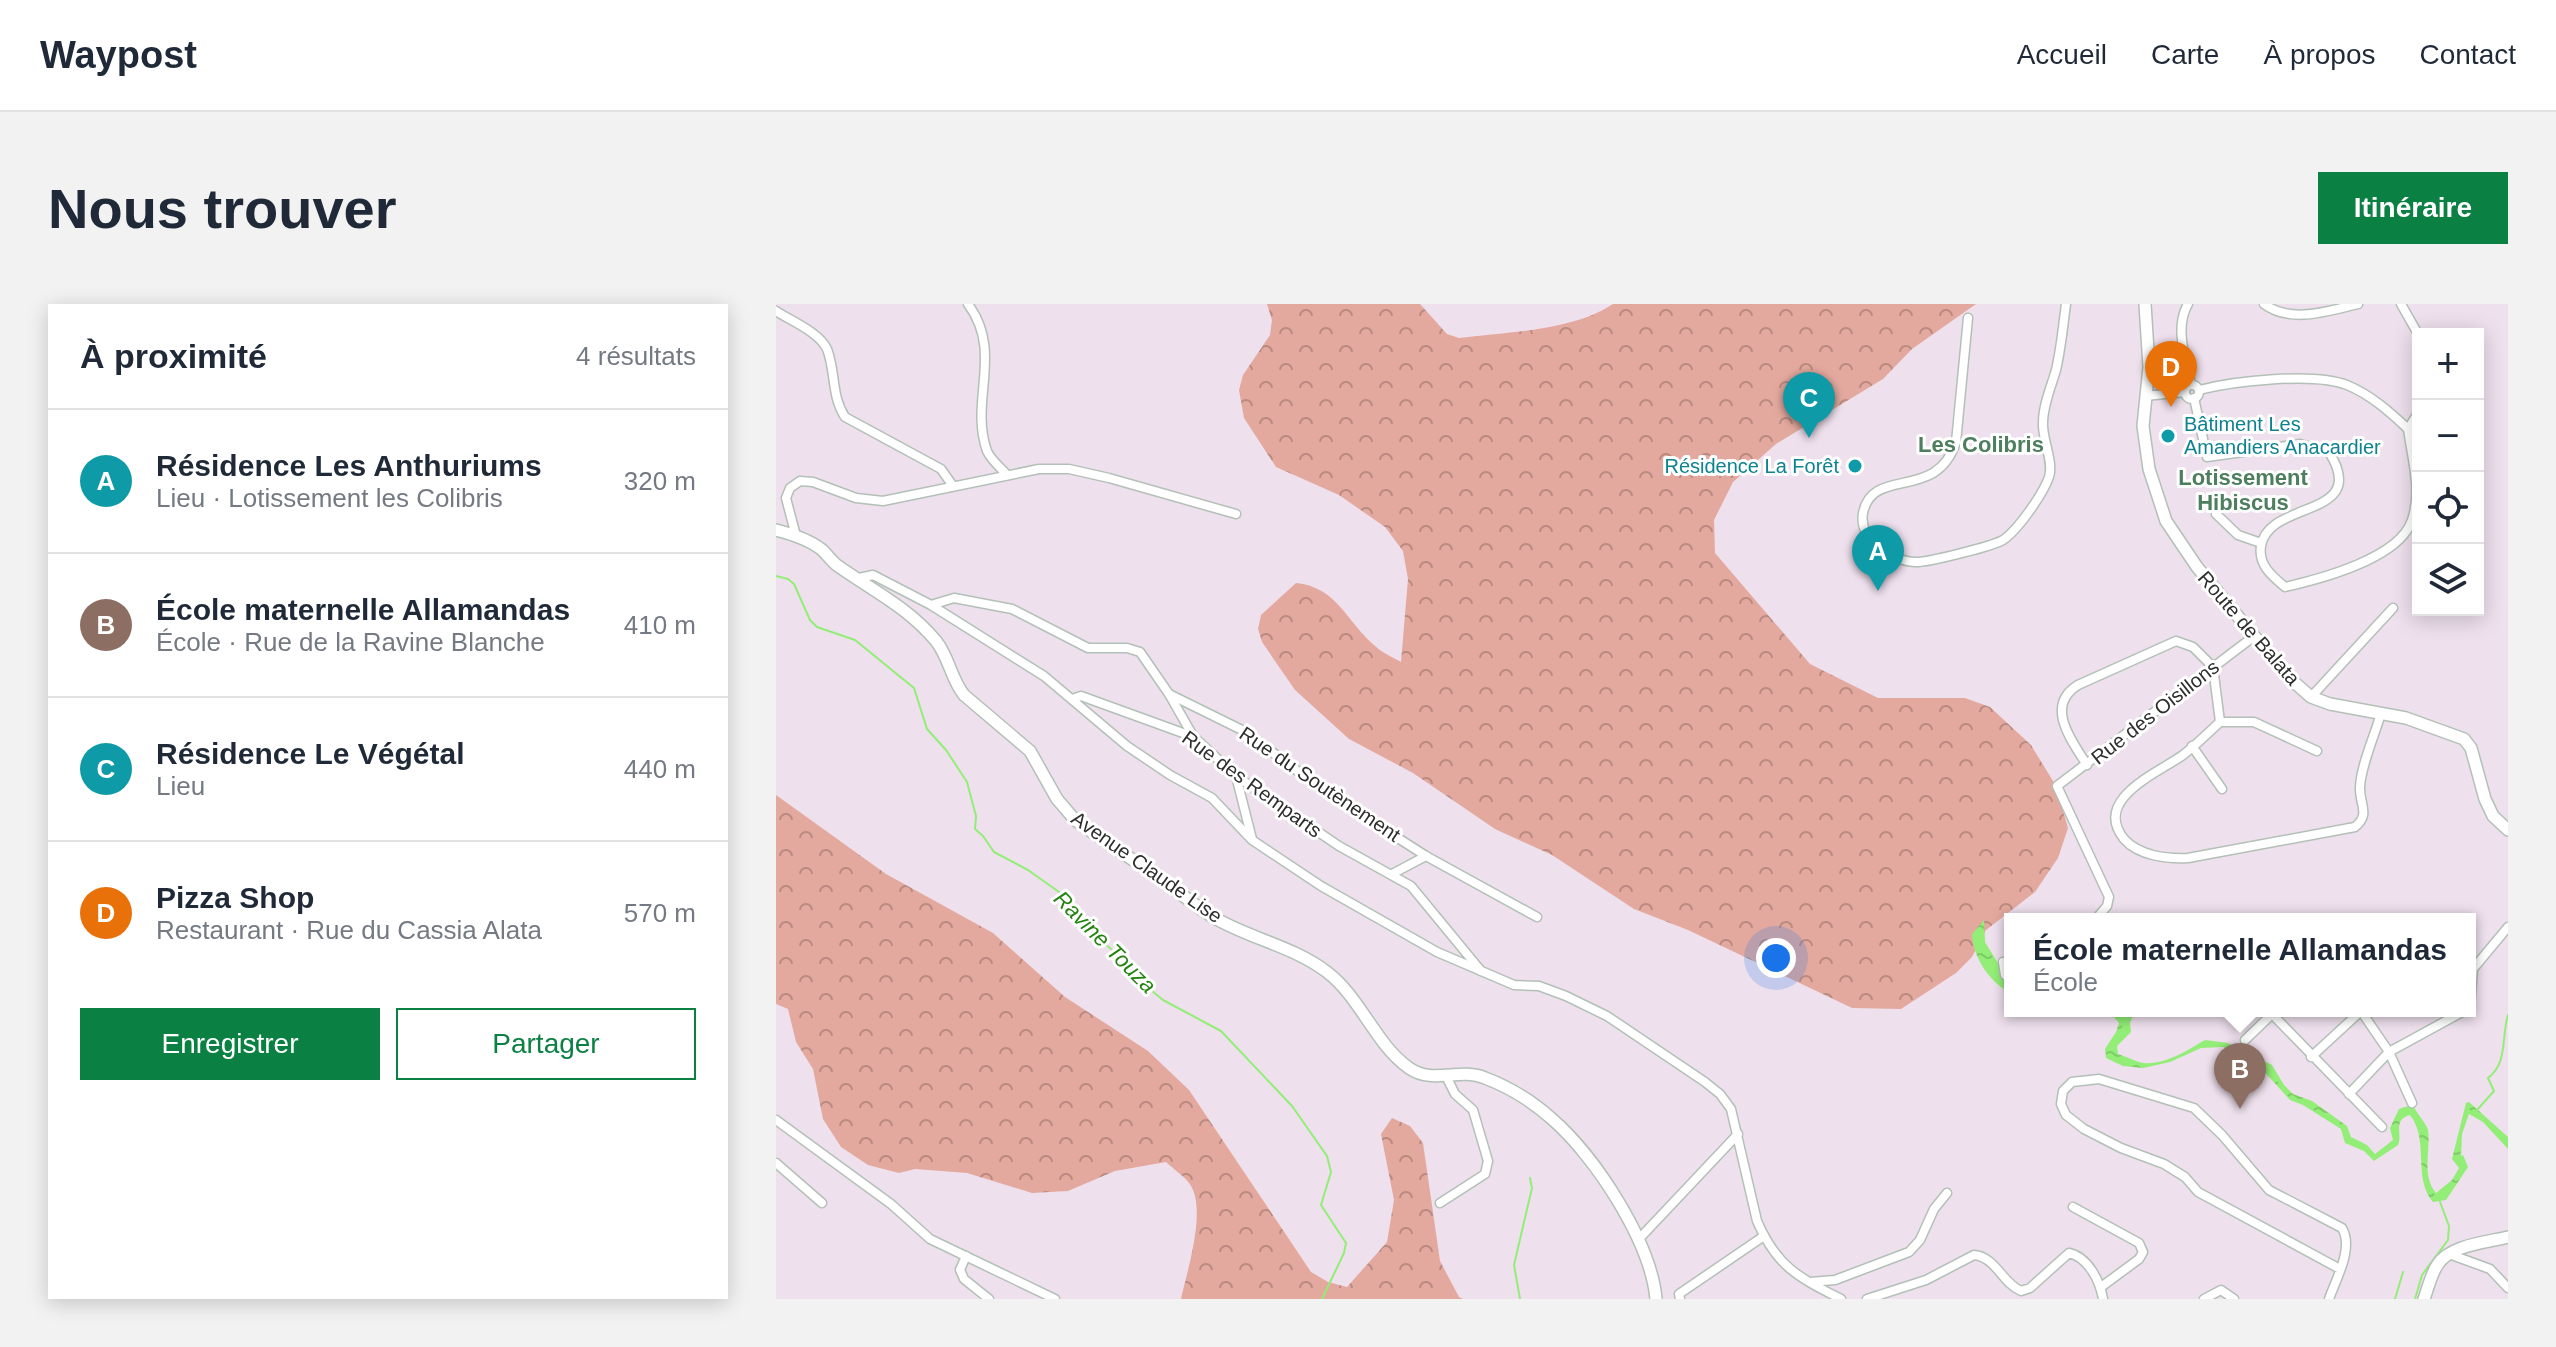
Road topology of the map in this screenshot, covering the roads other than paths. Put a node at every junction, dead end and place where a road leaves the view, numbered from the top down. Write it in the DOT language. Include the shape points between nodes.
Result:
graph roads {
  1 [pos="968,304"];
  2 [pos="2066,304"];
  3 [pos="2145,304"];
  4 [pos="2188,304"];
  5 [pos="2264,304"];
  6 [pos="2318,304"];
  7 [pos="2358,304"];
  8 [pos="2401,304"];
  9 [pos="776,311"];
  10 [pos="2315,314"];
  11 [pos="1968,318"];
  12 [pos="2415,328"];
  13 [pos="2192,391"];
  14 [pos="2145,396"];
  15 [pos="2412,423"];
  16 [pos="2408,429"];
  17 [pos="1007,475"];
  18 [pos="953,486"];
  19 [pos="1236,514"];
  20 [pos="2216,514"];
  21 [pos="776,530"];
  22 [pos="796,536"];
  23 [pos="2261,543"];
  24 [pos="859,578"];
  25 [pos="931,605"];
  26 [pos="2393,608"];
  27 [pos="2253,637"];
  28 [pos="2213,667"];
  29 [pos="1169,694"];
  30 [pos="2311,697"];
  31 [pos="1072,699"];
  32 [pos="2381,713"];
  33 [pos="2220,722"];
  34 [pos="1194,737"];
  35 [pos="2192,746"];
  36 [pos="2317,751"];
  37 [pos="2087,765"];
  38 [pos="1236,776"];
  39 [pos="2222,789"];
  40 [pos="2508,830"];
  41 [pos="1252,840"];
  42 [pos="1426,856"];
  43 [pos="1392,874"];
  44 [pos="2105,913"];
  45 [pos="1537,917"];
  46 [pos="2508,927"];
  47 [pos="2003,962"];
  48 [pos="2476,965"];
  49 [pos="2004,968"];
  50 [pos="1481,972"];
  51 [pos="2269,1017"];
  52 [pos="2275,1017"];
  53 [pos="2354,1017"];
  54 [pos="2365,1017"];
  55 [pos="2453,1017"];
  56 [pos="2245,1040"];
  57 [pos="2389,1052"];
  58 [pos="2311,1057"];
  59 [pos="1446,1076"];
  60 [pos="2349,1094"];
  61 [pos="2412,1103"];
  62 [pos="777,1121"];
  63 [pos="2382,1127"];
  64 [pos="1738,1134"];
  65 [pos="776,1163"];
  66 [pos="1947,1193"];
  67 [pos="822,1203"];
  68 [pos="1440,1203"];
  69 [pos="2073,1207"];
  70 [pos="1764,1236"];
  71 [pos="2508,1237"];
  72 [pos="1638,1240"];
  73 [pos="2449,1254"];
  74 [pos="966,1256"];
  75 [pos="2340,1269"];
  76 [pos="1809,1282"];
  77 [pos="2101,1287"];
  78 [pos="2508,1288"];
  79 [pos="989,1299"];
  80 [pos="1055,1299"];
  81 [pos="1656,1299"];
  82 [pos="1680,1299"];
  83 [pos="1841,1299"];
  84 [pos="1867,1299"];
  85 [pos="2103,1299"];
  86 [pos="2204,1299"];
  87 [pos="2234,1299"];
  88 [pos="2329,1299"];
  89 [pos="2424,1299"];
  1 -- 17 [label="street" via="981,323 985,344 981,418 988,453"];
  2 -- 11 [label="street" via="2043,424 2050,475 2030,509 2000,541 1923,561 1904,560 1869,538 1862,519 1865,504 1882,488 1930,476 1952,456"];
  3 -- 14 [label="street, Route de Balata"];
  4 -- 13 [label="street" via="2181,330"];
  5 -- 10 [label="street" via="2285,313"];
  6 -- 10 [label="street"];
  7 -- 10 [label="street"];
  8 -- 12 [label="street"];
  9 -- 18 [label="street" via="826,348 837,404 845,417 941,469"];
  13 -- 14 [label="street"];
  13 -- 16 [label="street" via="2221,384 2321,379 2347,385"];
  13 -- 23 [label="street" via="2207,457 2300,444 2329,452 2336,463 2337,491 2283,520"];
  14 -- 27 [label="street, Route de Balata" via="2149,469 2166,521"];
  15 -- 16 [label="street"];
  16 -- 23 [label="street" via="2417,489 2412,521 2386,549 2319,579 2285,587 2260,559"];
  17 -- 18 [label="street"];
  17 -- 19 [label="street" via="1069,469"];
  18 -- 22 [label="street" via="883,501 800,481 786,498"];
  20 -- 23 [label="street" via="2238,535"];
  21 -- 22 [label="street, Avenue Claude Lise"];
  22 -- 24 [label="street, Avenue Claude Lise"];
  24 -- 25 [label="street" via="873,575"];
  24 -- 59 [label="street, Avenue Claude Lise" via="933,638 956,685 1030,751 1075,820 1214,918 1326,971 1403,1064 1419,1074"];
  25 -- 29 [label="street" via="954,598 1012,609 1088,648 1140,652"];
  25 -- 31 [label="street"];
  26 -- 30 [label="street"];
  27 -- 28 [label="street, Rue des Oisillons"];
  27 -- 30 [label="street, Route de Balata"];
  28 -- 33 [label="street"];
  28 -- 37 [label="street, Rue des Oisillons"];
  28 -- 37 [label="street" via="2193,647 2176,641 2071,689 2061,716"];
  29 -- 34 [label="street"];
  29 -- 42 [label="street, Rue du Soutènement" via="1244,731"];
  30 -- 32 [label="street, Route de Balata"];
  31 -- 34 [label="street, Rue des Remparts" via="1081,696"];
  31 -- 41 [label="street" via="1127,746 1212,798"];
  32 -- 35 [label="street" via="2360,786 2364,818 2355,827 2188,858 2135,848 2116,821 2122,799"];
  32 -- 40 [label="street, Route de Balata" via="2464,739 2493,816"];
  33 -- 35 [label="street"];
  33 -- 36 [label="street" via="2254,722"];
  34 -- 38 [label="street, Rue des Remparts"];
  35 -- 39 [label="street"];
  37 -- 44 [label="street, Rue des Oisillons" via="2057,786 2109,897"];
  38 -- 41 [label="street"];
  38 -- 43 [label="street, Rue des Remparts" via="1339,846"];
  41 -- 50 [label="street" via="1321,886"];
  42 -- 43 [label="street"];
  42 -- 45 [label="street, Rue du Soutènement"];
  43 -- 50 [label="street, Rue des Remparts" via="1426,901"];
  46 -- 48 [label="street"];
  47 -- 49 [label="street"];
  50 -- 64 [label="street" via="1514,985 1539,986 1607,1016 1720,1094"];
  51 -- 56 [label="street"];
  52 -- 58 [label="street"];
  53 -- 58 [label="street"];
  54 -- 57 [label="street"];
  55 -- 57 [label="street"];
  57 -- 60 [label="street"];
  57 -- 61 [label="street"];
  58 -- 60 [label="street"];
  59 -- 68 [label="street" via="1455,1094 1473,1110 1488,1161 1485,1174"];
  59 -- 72 [label="street, Avenue Claude Lise" via="1485,1077 1554,1121 1624,1210"];
  60 -- 63 [label="street"];
  62 -- 74 [label="street" via="930,1239"];
  64 -- 70 [label="street"];
  64 -- 72 [label="street"];
  65 -- 67 [label="street"];
  66 -- 76 [label="street" via="1917,1245 1905,1254 1835,1280"];
  69 -- 77 [label="street" via="2139,1243 2143,1252"];
  70 -- 76 [label="street" via="1786,1268"];
  70 -- 82 [label="street" via="1693,1283"];
  71 -- 73 [label="street"];
  72 -- 81 [label="street, Avenue Claude Lise"];
  73 -- 78 [label="street" via="2490,1269"];
  73 -- 89 [label="street" via="2438,1264"];
  74 -- 79 [label="street" via="960,1270 964,1279"];
  74 -- 80 [label="street"];
  75 -- 75 [label="street" via="2198,1192 2164,1164 2084,1129 2066,1115 2063,1091 2072,1082 2099,1079 2194,1108 2269,1190 2342,1228 2347,1245"];
  75 -- 88 [label="street"];
  76 -- 83 [label="street"];
  77 -- 84 [label="street" via="2078,1255 2069,1253 2021,1291 1989,1260 1974,1255 1926,1280"];
  77 -- 85 [label="street"];
  86 -- 87 [label="street" via="2221,1290"];
}
